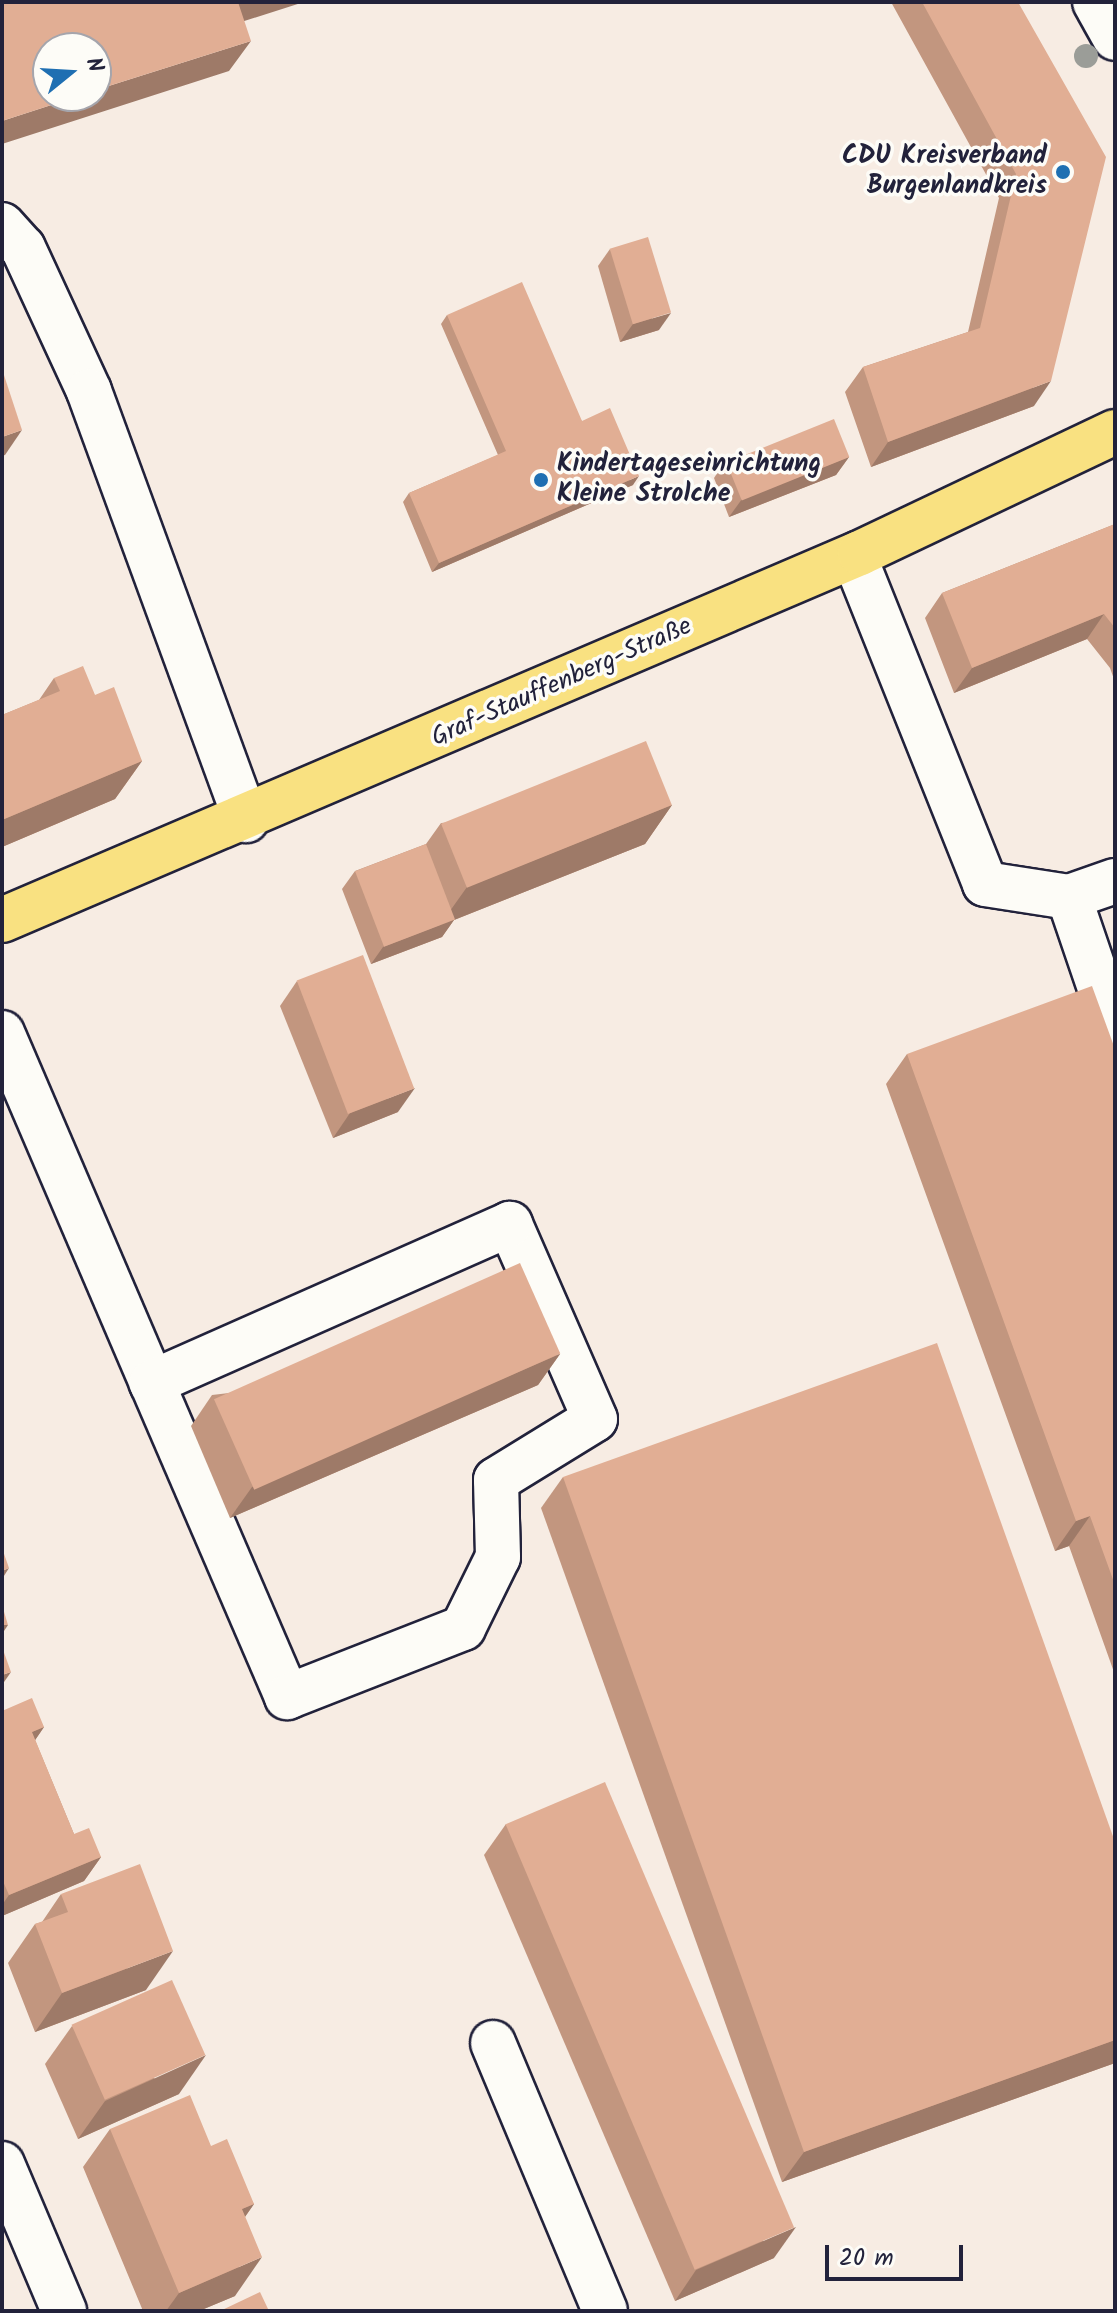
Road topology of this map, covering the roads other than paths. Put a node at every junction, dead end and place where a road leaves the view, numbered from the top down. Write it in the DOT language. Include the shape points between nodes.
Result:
graph roads {
  1 [pos="1095,2"];
  2 [pos="1115,38"];
  3 [pos="2,225"];
  4 [pos="1115,432"];
  5 [pos="854,556"];
  6 [pos="246,820"];
  7 [pos="1115,881"];
  8 [pos="1069,897"];
  9 [pos="2,920"];
  10 [pos="1115,1032"];
  11 [pos="2,1033"];
  12 [pos="152,1383"];
  13 [pos="493,2043"];
  14 [pos="2,2164"];
  15 [pos="64,2311"];
  16 [pos="605,2311"];
  1 -- 2 [label="street"];
  3 -- 6 [label="street" via="23,248 89,391"];
  4 -- 5 [label="main road, Graf-Stauffenberg-Straße"];
  5 -- 6 [label="main road, Graf-Stauffenberg-Straße"];
  5 -- 8 [label="street" via="985,884"];
  6 -- 9 [label="main road, Graf-Stauffenberg-Straße"];
  7 -- 8 [label="street"];
  8 -- 10 [label="street"];
  11 -- 12 [label="street"];
  12 -- 12 [label="street" via="287,1697 463,1628 498,1557 496,1480 595,1419 510,1224"];
  13 -- 16 [label="street"];
  14 -- 15 [label="street"];
}
